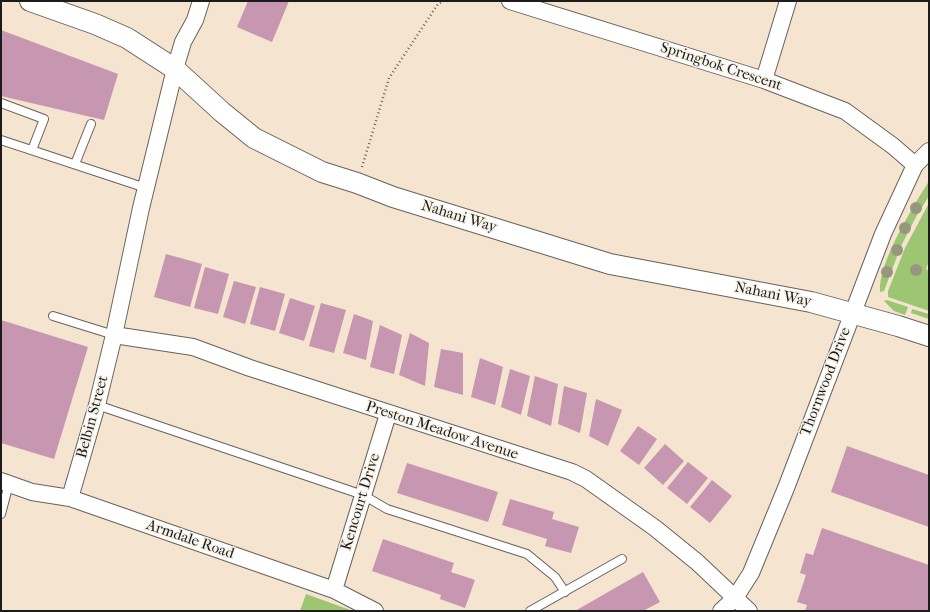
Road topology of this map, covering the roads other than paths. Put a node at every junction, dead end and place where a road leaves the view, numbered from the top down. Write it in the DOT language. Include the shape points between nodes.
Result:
graph roads {
  1 [pos="30,1"];
  2 [pos="201,1"];
  3 [pos="510,1"];
  4 [pos="788,1"];
  5 [pos="174,69"];
  6 [pos="764,80"];
  7 [pos="1,103"];
  8 [pos="91,124"];
  9 [pos="1,140"];
  10 [pos="32,150"];
  11 [pos="929,151"];
  12 [pos="75,164"];
  13 [pos="915,165"];
  14 [pos="146,188"];
  15 [pos="852,313"];
  16 [pos="53,316"];
  17 [pos="114,335"];
  18 [pos="929,336"];
  19 [pos="97,405"];
  20 [pos="388,414"];
  21 [pos="5,483"];
  22 [pos="363,495"];
  23 [pos="70,498"];
  24 [pos="1,514"];
  25 [pos="622,559"];
  26 [pos="334,590"];
  27 [pos="565,592"];
  28 [pos="734,598"];
  29 [pos="375,611"];
  30 [pos="530,611"];
  31 [pos="721,611"];
  32 [pos="749,611"];
  1 -- 5 [label="street, Nahani Way" via="127,38"];
  2 -- 5 [label="street, Belbin Street"];
  3 -- 6 [label="street, Springbok Crescent"];
  4 -- 6 [label="street"];
  5 -- 14 [label="street, Belbin Street"];
  5 -- 15 [label="street, Nahani Way" via="254,138 322,172 393,197 610,264 811,302"];
  6 -- 13 [label="street, Springbok Crescent" via="845,111"];
  7 -- 10 [label="lane" via="44,119"];
  8 -- 12 [label="lane"];
  9 -- 10 [label="lane"];
  10 -- 12 [label="lane"];
  11 -- 13 [label="street, Thornwood Drive"];
  12 -- 14 [label="lane"];
  13 -- 15 [label="street, Thornwood Drive" via="883,234"];
  14 -- 17 [label="street, Belbin Street"];
  15 -- 18 [label="street, Nahani Way"];
  15 -- 28 [label="street, Thornwood Drive" via="768,534 751,573"];
  16 -- 17 [label="lane"];
  17 -- 19 [label="street, Belbin Street"];
  17 -- 20 [label="street, Preston Meadow Avenue" via="193,347"];
  19 -- 22 [label="lane"];
  19 -- 23 [label="street, Belbin Street"];
  20 -- 22 [label="street, Kencourt Drive"];
  20 -- 28 [label="street, Preston Meadow Avenue" via="572,472 586,479 655,528"];
  21 -- 23 [label="street, Armdale Road" via="32,492"];
  21 -- 24 [label="lane"];
  22 -- 26 [label="street, Kencourt Drive"];
  22 -- 27 [label="lane" via="387,509 527,554 555,577"];
  23 -- 26 [label="street, Armdale Road"];
  25 -- 27 [label="lane"];
  26 -- 29 [label="street, Armdale Road"];
  27 -- 30 [label="lane"];
  28 -- 31 [label="street, Thornwood Drive"];
  28 -- 32 [label="street, Preston Meadow Avenue"];
}
